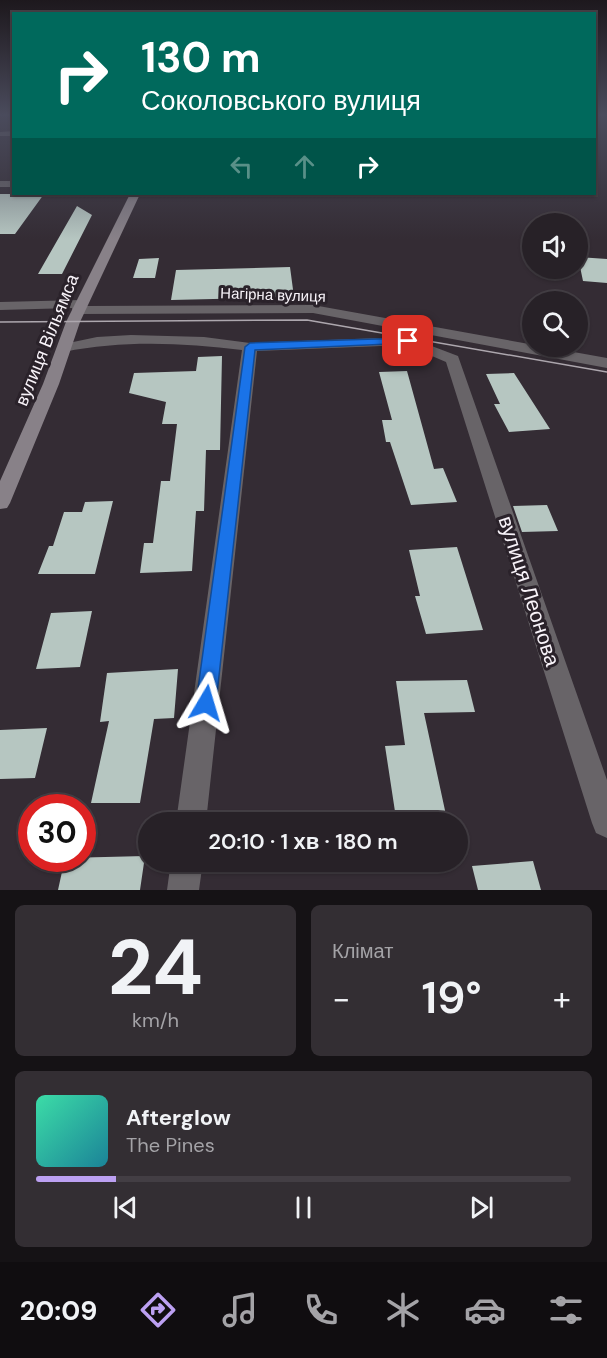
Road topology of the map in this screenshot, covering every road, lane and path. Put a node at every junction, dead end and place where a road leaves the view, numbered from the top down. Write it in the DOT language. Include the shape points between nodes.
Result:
graph roads {
  1 [pos="135,195"];
  2 [pos="0,306"];
  3 [pos="80,307"];
  4 [pos="250,347"];
  5 [pos="64,348"];
  6 [pos="607,363"];
  7 [pos="0,504"];
  8 [pos="192,812"];
  9 [pos="607,823"];
  10 [pos="185,872"];
  11 [pos="183,890"];
  1 -- 3 [label="street, вулиця Вільямса"];
  2 -- 3 [label="street, Нагірна вулиця"];
  3 -- 5 [label="street, вулиця Вільямса"];
  3 -- 6 [label="street, Нагірна вулиця" via="313,309"];
  4 -- 5 [label="street" via="131,339 98,340"];
  4 -- 8 [label="street"];
  4 -- 9 [label="street, вулиця Леонова" via="408,341 453,359"];
  5 -- 7 [label="street, вулиця Вільямса"];
  10 -- 11 [label="street"];
}
